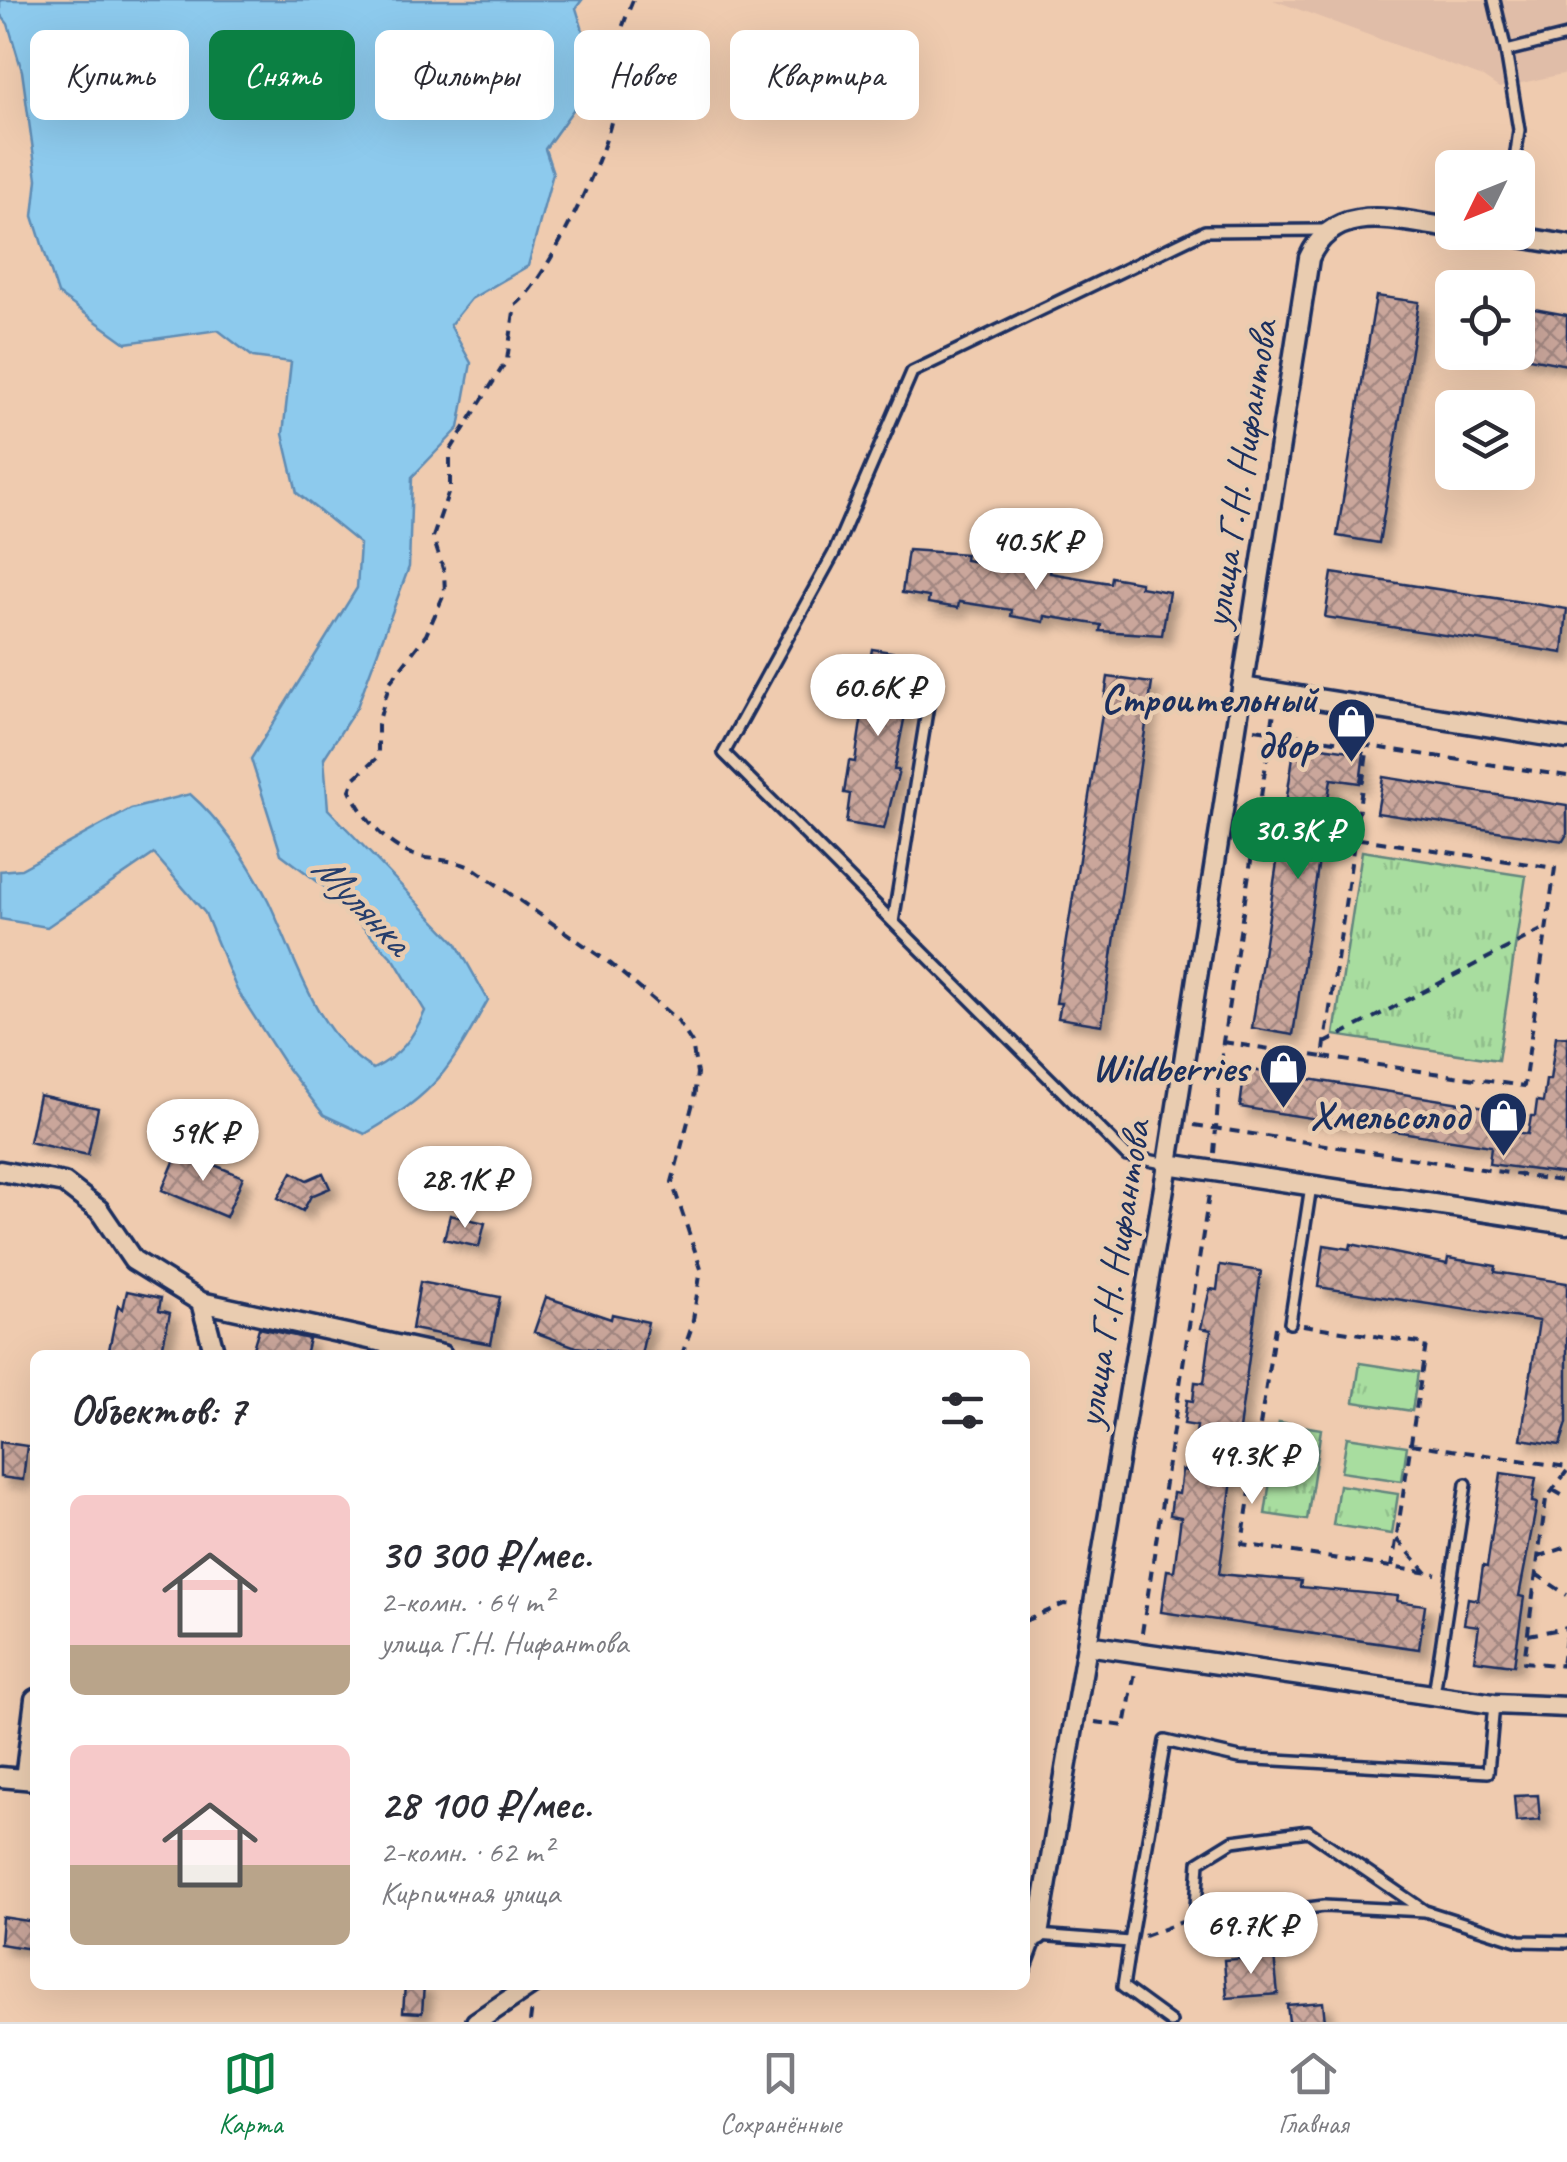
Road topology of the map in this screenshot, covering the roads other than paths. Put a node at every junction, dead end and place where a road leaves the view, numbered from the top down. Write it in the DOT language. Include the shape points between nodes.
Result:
graph roads {
  1 [pos="1494,0"];
  2 [pos="1567,36"];
  3 [pos="1506,51"];
  4 [pos="1516,150"];
  5 [pos="1435,226"];
  6 [pos="1325,230"];
  7 [pos="1535,239"];
  8 [pos="1567,245"];
  9 [pos="932,680"];
  10 [pos="1242,687"];
  11 [pos="1567,739"];
  12 [pos="893,922"];
  13 [pos="1168,1164"];
  14 [pos="0,1171"];
  15 [pos="1311,1186"];
  16 [pos="1567,1224"];
  17 [pos="202,1302"];
  18 [pos="1290,1323"];
  19 [pos="214,1350"];
  20 [pos="419,1350"];
  21 [pos="1466,1484"];
  22 [pos="1087,1645"];
  23 [pos="1434,1694"];
  24 [pos="1494,1704"];
  25 [pos="1567,1706"];
  26 [pos="0,1777"];
  27 [pos="30,1780"];
  28 [pos="1425,1911"];
  29 [pos="1038,1935"];
  30 [pos="1130,1942"];
  31 [pos="1567,1942"];
  32 [pos="1030,1957"];
  33 [pos="524,1990"];
  34 [pos="476,2022"];
  35 [pos="1171,2022"];
  1 -- 3 [label="lane"];
  2 -- 3 [label="lane"];
  3 -- 4 [label="lane"];
  5 -- 6 [label="street" via="1358,219"];
  6 -- 10 [label="street, улица Г.Н. Нифантова" via="1309,258"];
  6 -- 12 [label="lane" via="1205,231 912,372 834,553 724,753"];
  7 -- 8 [label="street"];
  9 -- 12 [label="lane"];
  10 -- 11 [label="street"];
  10 -- 13 [label="street, улица Г.Н. Нифантова"];
  12 -- 13 [label="lane" via="1127,1156"];
  13 -- 15 [label="street"];
  13 -- 22 [label="street, улица Г.Н. Нифантова"];
  14 -- 17 [label="street" via="64,1184 99,1210 133,1260"];
  15 -- 16 [label="street"];
  15 -- 18 [label="lane"];
  17 -- 19 [label="street"];
  17 -- 20 [label="street"];
  21 -- 23 [label="lane"];
  22 -- 23 [label="street"];
  22 -- 29 [label="street, улица Г.Н. Нифантова"];
  23 -- 24 [label="street"];
  24 -- 25 [label="street"];
  24 -- 30 [label="lane" via="1488,1772 1240,1758 1165,1741"];
  26 -- 27 [label="street"];
  28 -- 28 [label="lane" via="1308,1830 1232,1841 1199,1862 1195,1922 1324,1906"];
  28 -- 31 [label="lane" via="1520,1941"];
  29 -- 30 [label="lane"];
  29 -- 32 [label="lane"];
  30 -- 35 [label="lane" via="1123,1987"];
  33 -- 34 [label="street"];
}
